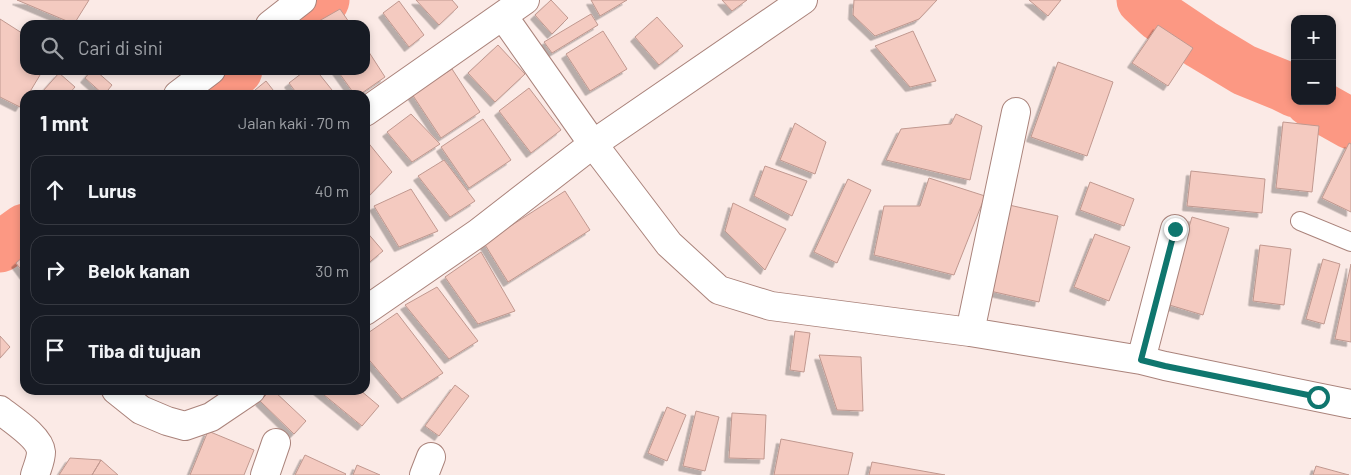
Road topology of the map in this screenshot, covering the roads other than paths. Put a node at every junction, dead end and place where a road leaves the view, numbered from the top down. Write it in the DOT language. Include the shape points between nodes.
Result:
graph roads {
  1 [pos="302,0"];
  2 [pos="525,0"];
  3 [pos="803,0"];
  4 [pos="503,16"];
  5 [pos="276,20"];
  6 [pos="204,75"];
  7 [pos="184,90"];
  8 [pos="370,109"];
  9 [pos="1016,112"];
  10 [pos="593,144"];
  11 [pos="1300,221"];
  12 [pos="1175,229"];
  13 [pos="1351,242"];
  14 [pos="370,308"];
  15 [pos="970,332"];
  16 [pos="1141,360"];
  17 [pos="122,395"];
  18 [pos="244,395"];
  19 [pos="1351,404"];
  20 [pos="0,410"];
  21 [pos="276,443"];
  22 [pos="35,475"];
  23 [pos="265,475"];
  1 -- 5 [label="street"];
  2 -- 4 [label="street"];
  3 -- 10 [label="street"];
  4 -- 8 [label="street"];
  4 -- 10 [label="street"];
  6 -- 7 [label="street"];
  9 -- 15 [label="street"];
  10 -- 14 [label="street" via="478,233"];
  10 -- 15 [label="street" via="669,244 719,290 772,306"];
  11 -- 13 [label="lane"];
  12 -- 16 [label="street"];
  15 -- 16 [label="street"];
  16 -- 19 [label="street"];
  17 -- 18 [label="street" via="141,410 186,426 211,418"];
  20 -- 22 [label="street" via="34,438 41,450"];
  21 -- 23 [label="street"];
}
